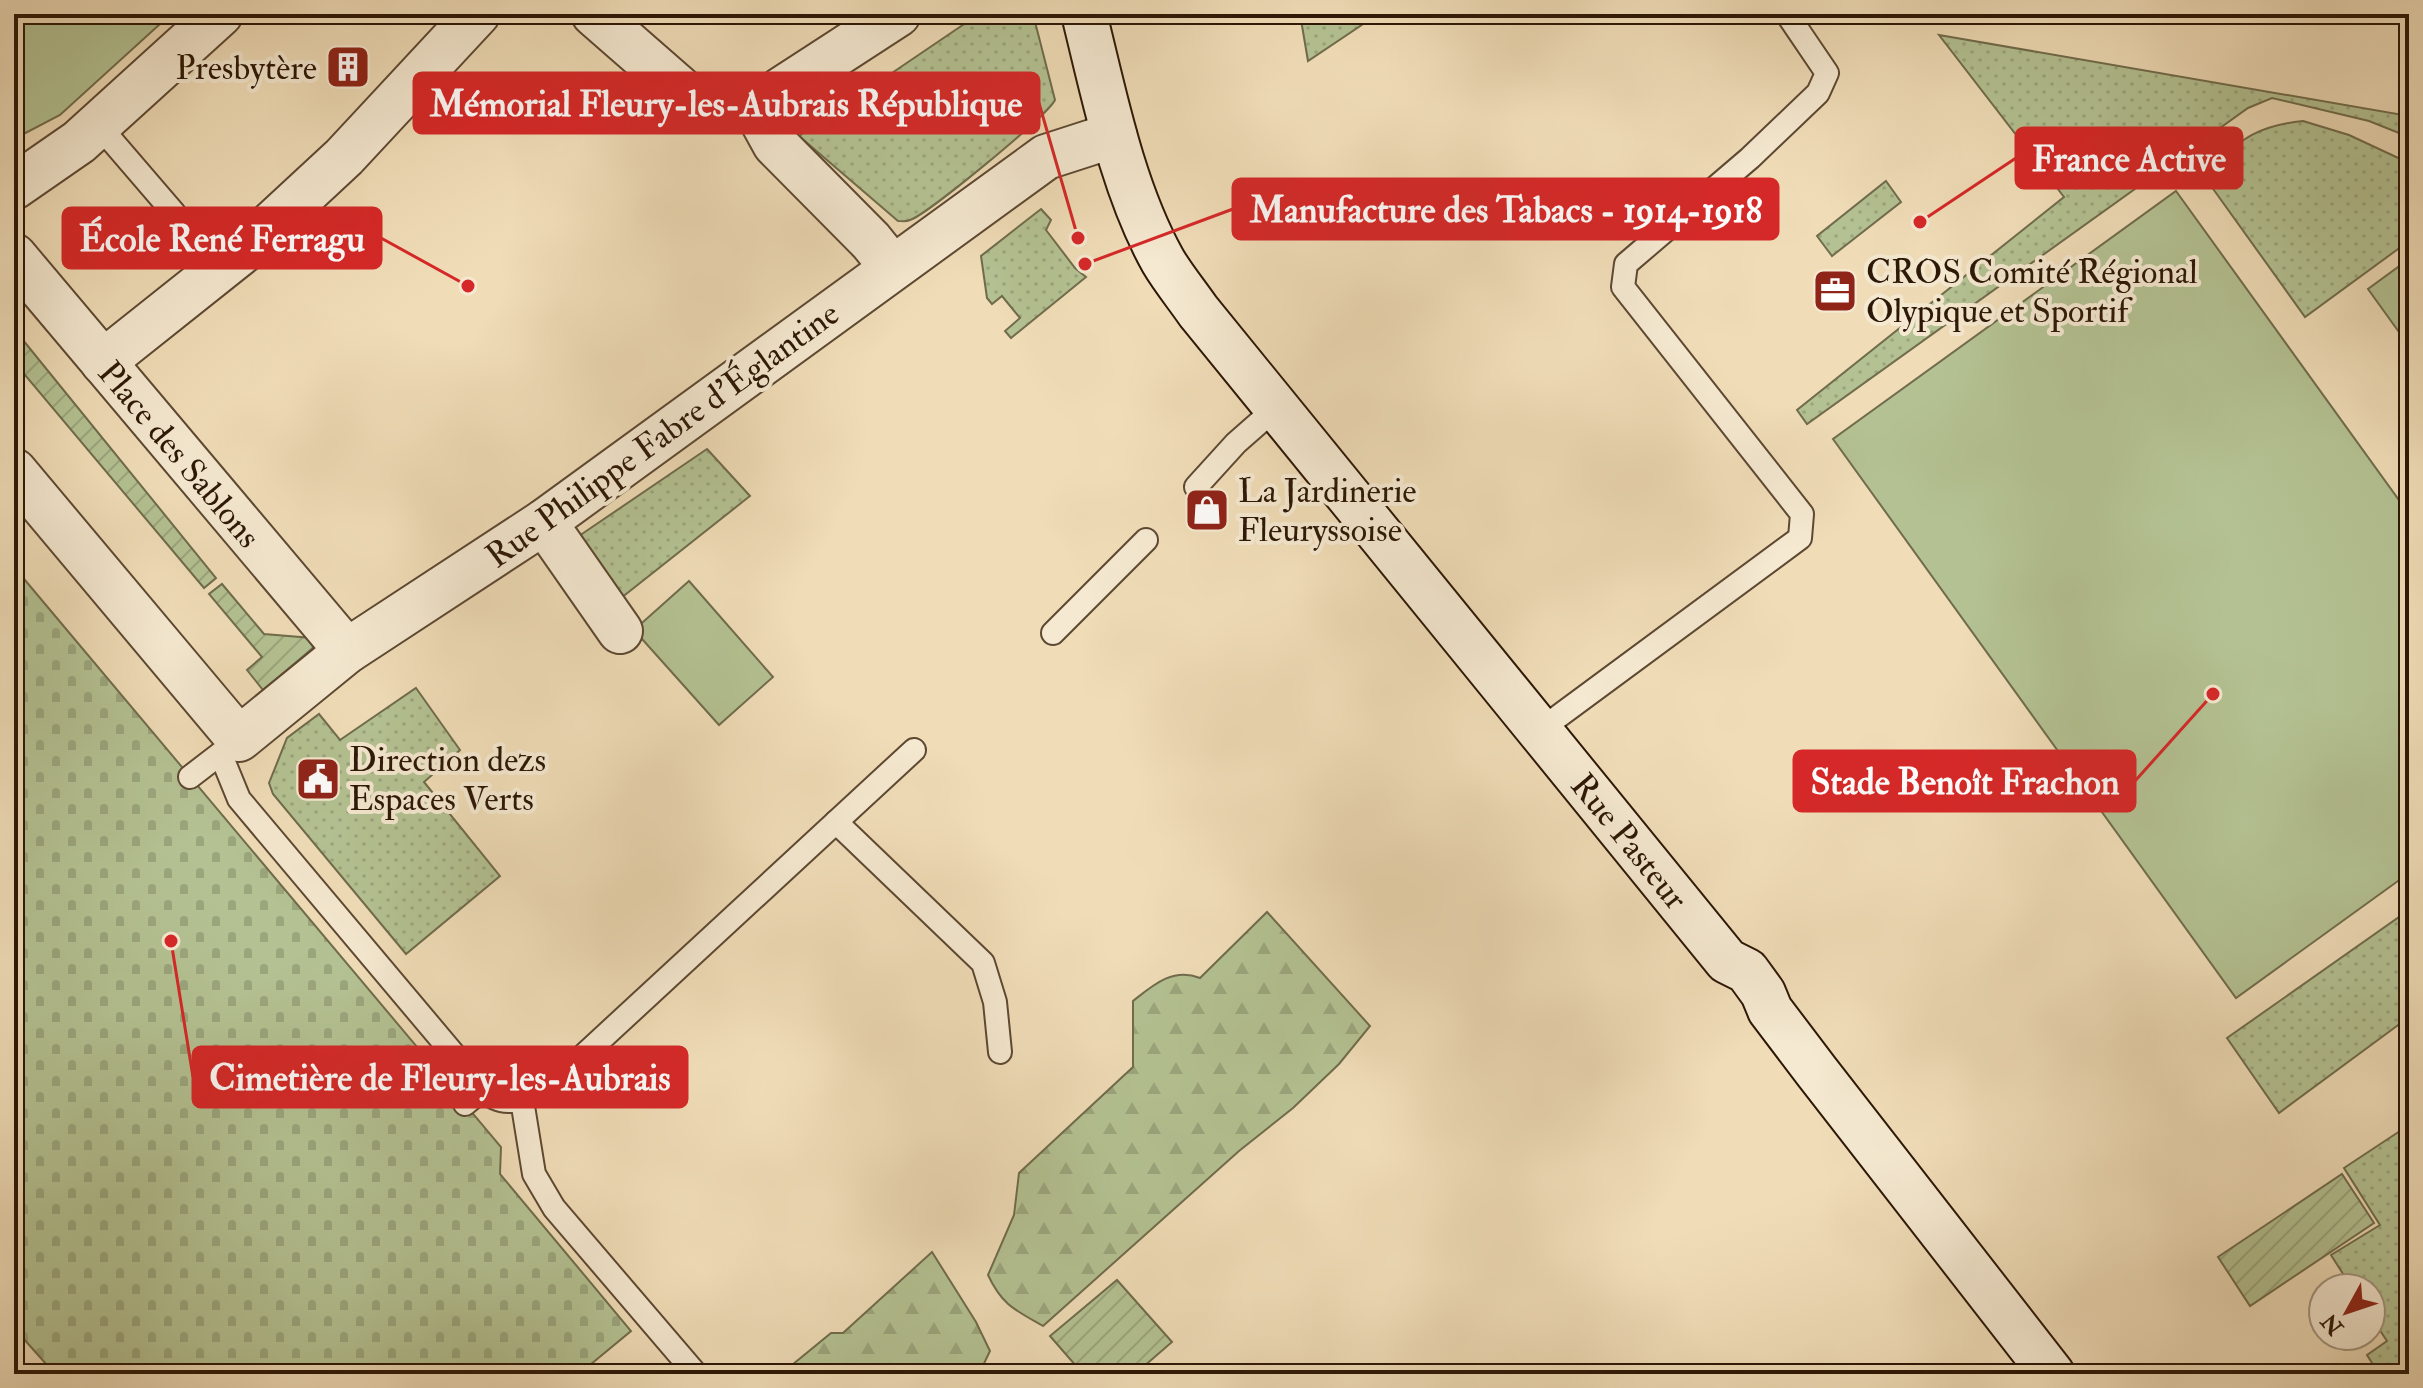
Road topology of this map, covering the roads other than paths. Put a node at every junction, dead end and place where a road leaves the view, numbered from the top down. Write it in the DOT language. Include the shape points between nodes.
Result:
graph roads {
  1 [pos="220,14"];
  2 [pos="477,14"];
  3 [pos="594,14"];
  4 [pos="898,14"];
  5 [pos="1084,14"];
  6 [pos="1787,14"];
  7 [pos="758,113"];
  8 [pos="1114,135"];
  9 [pos="113,142"];
  10 [pos="14,187"];
  11 [pos="174,213"];
  12 [pos="14,256"];
  13 [pos="892,267"];
  14 [pos="103,362"];
  15 [pos="1277,407"];
  16 [pos="14,471"];
  17 [pos="1196,487"];
  18 [pos="544,522"];
  19 [pos="1146,540"];
  20 [pos="620,631"];
  21 [pos="1053,633"];
  22 [pos="347,651"];
  23 [pos="1540,730"];
  24 [pos="230,747"];
  25 [pos="914,750"];
  26 [pos="194,774"];
  27 [pos="836,822"];
  28 [pos="1000,1052"];
  29 [pos="483,1089"];
  30 [pos="522,1100"];
  31 [pos="465,1104"];
  32 [pos="696,1374"];
  33 [pos="2052,1374"];
  1 -- 10 [label="street" via="79,142"];
  2 -- 14 [label="street" via="311,188 245,249"];
  3 -- 7 [label="street" via="689,97"];
  4 -- 7 [label="street" via="781,90"];
  5 -- 8 [label="street, Rue Pasteur"];
  6 -- 23 [label="lane" via="1827,73 1818,93 1626,264 1623,287 1802,514 1800,538"];
  7 -- 13 [label="street" via="775,144"];
  8 -- 13 [label="street, Rue Philippe Fabre d'Églantine" via="1046,157"];
  8 -- 15 [label="street, Rue Pasteur" via="1163,261 1207,306"];
  9 -- 11 [label="lane"];
  12 -- 14 [label="street, Place des Sablons"];
  13 -- 18 [label="street, Rue Philippe Fabre d'Églantine"];
  14 -- 22 [label="street, Place des Sablons"];
  15 -- 17 [label="lane"];
  15 -- 23 [label="street, Rue Pasteur"];
  16 -- 24 [label="street"];
  18 -- 20 [label="street"];
  18 -- 22 [label="street, Rue Philippe Fabre d'Églantine"];
  19 -- 21 [label="lane"];
  22 -- 24 [label="street, Rue Philippe Fabre d'Églantine"];
  23 -- 33 [label="street, Rue Pasteur" via="1612,830 1727,961 1747,971 1770,1010"];
  24 -- 26 [label="lane, Rue Philippe Fabre d'Églantine"];
  24 -- 29 [label="lane" via="239,799"];
  25 -- 27 [label="lane"];
  27 -- 28 [label="lane" via="983,963 995,1002"];
  27 -- 30 [label="lane" via="558,1079"];
  29 -- 30 [label="lane" via="491,1098"];
  29 -- 31 [label="lane"];
  30 -- 32 [label="lane" via="534,1174 554,1208"];
}
